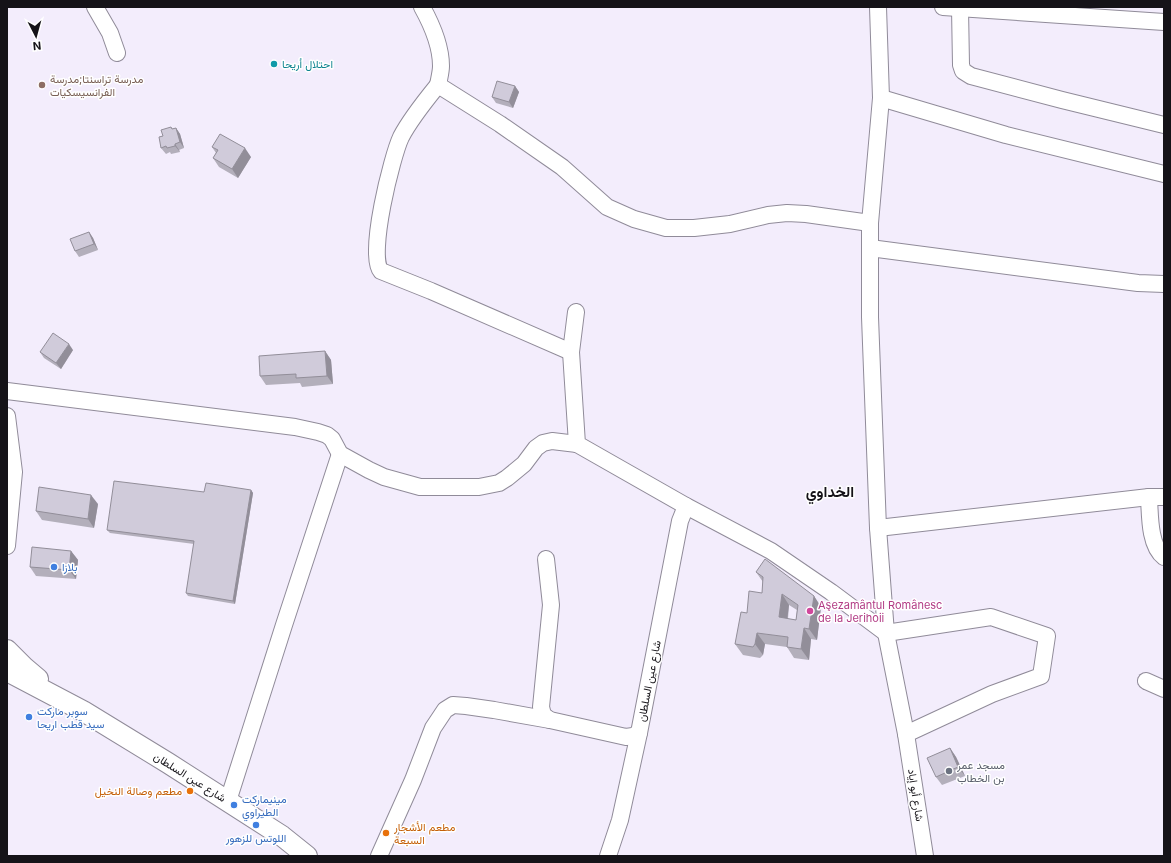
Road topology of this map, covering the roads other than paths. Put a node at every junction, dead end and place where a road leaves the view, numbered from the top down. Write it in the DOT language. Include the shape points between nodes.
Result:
graph roads {
  1 [pos="95,7"];
  2 [pos="422,7"];
  3 [pos="878,7"];
  4 [pos="943,7"];
  5 [pos="960,8"];
  6 [pos="1112,13"];
  7 [pos="1164,22"];
  8 [pos="117,53"];
  9 [pos="438,85"];
  10 [pos="881,98"];
  11 [pos="1164,125"];
  12 [pos="1164,174"];
  13 [pos="870,223"];
  14 [pos="870,248"];
  15 [pos="1164,284"];
  16 [pos="576,312"];
  17 [pos="571,352"];
  18 [pos="7,391"];
  19 [pos="7,416"];
  20 [pos="577,444"];
  21 [pos="340,454"];
  22 [pos="1157,497"];
  23 [pos="686,506"];
  24 [pos="878,528"];
  25 [pos="7,546"];
  26 [pos="1164,557"];
  27 [pos="546,558"];
  28 [pos="886,633"];
  29 [pos="7,650"];
  30 [pos="7,653"];
  31 [pos="7,658"];
  32 [pos="7,671"];
  33 [pos="1146,681"];
  34 [pos="1164,689"];
  35 [pos="69,704"];
  36 [pos="541,707"];
  37 [pos="526,715"];
  38 [pos="550,720"];
  39 [pos="640,733"];
  40 [pos="906,734"];
  41 [pos="228,801"];
  42 [pos="307,856"];
  43 [pos="379,856"];
  44 [pos="608,856"];
  45 [pos="925,856"];
  1 -- 8 [label="street" via="110,33"];
  2 -- 9 [label="street" via="438,45 441,68"];
  3 -- 10 [label="street, شارع أبو إياد"];
  4 -- 5 [label="street"];
  5 -- 6 [label="street"];
  5 -- 11 [label="street" via="961,65 963,71 971,76"];
  6 -- 7 [label="street"];
  9 -- 13 [label="street" via="500,124 562,168 607,207 634,219 666,228 694,228 787,213"];
  9 -- 17 [label="street" via="417,111 401,138 393,159 377,243 376,257 379,269"];
  10 -- 12 [label="street" via="1006,135"];
  10 -- 13 [label="street, شارع أبو إياد"];
  13 -- 14 [label="street, شارع أبو إياد"];
  14 -- 15 [label="street"];
  14 -- 24 [label="street, شارع أبو إياد"];
  16 -- 17 [label="street"];
  17 -- 20 [label="street"];
  18 -- 21 [label="street" via="295,427 332,438"];
  19 -- 25 [label="street" via="14,472"];
  20 -- 21 [label="street" via="552,441 543,443 507,478 499,483 479,487 420,487 403,483 384,477"];
  20 -- 23 [label="street"];
  21 -- 41 [label="street"];
  22 -- 24 [label="street"];
  22 -- 26 [label="street" via="1153,538 1158,551"];
  23 -- 28 [label="street" via="771,551"];
  23 -- 39 [label="street, شارع عين السلطان" via="680,521"];
  24 -- 28 [label="street, شارع أبو إياد"];
  27 -- 36 [label="street" via="551,605"];
  28 -- 40 [label="street, شارع أبو إياد"];
  28 -- 40 [label="street" via="991,617 1047,636 1041,676 992,694"];
  29 -- 35 [label="main road, شارع عين السلطان" via="24,668 60,694"];
  30 -- 31 [label="main road"];
  32 -- 35 [label="main road, شارع عين السلطان"];
  33 -- 34 [label="street"];
  35 -- 41 [label="main road, شارع عين السلطان"];
  36 -- 37 [label="street" via="533,714"];
  36 -- 38 [label="street" via="543,715"];
  37 -- 38 [label="street"];
  37 -- 43 [label="street" via="458,705 445,710 433,728"];
  38 -- 39 [label="street" via="626,737"];
  39 -- 44 [label="street, شارع عين السلطان" via="620,820"];
  40 -- 45 [label="street, شارع أبو إياد"];
  41 -- 42 [label="main road, شارع عين السلطان" via="282,836"];
}
